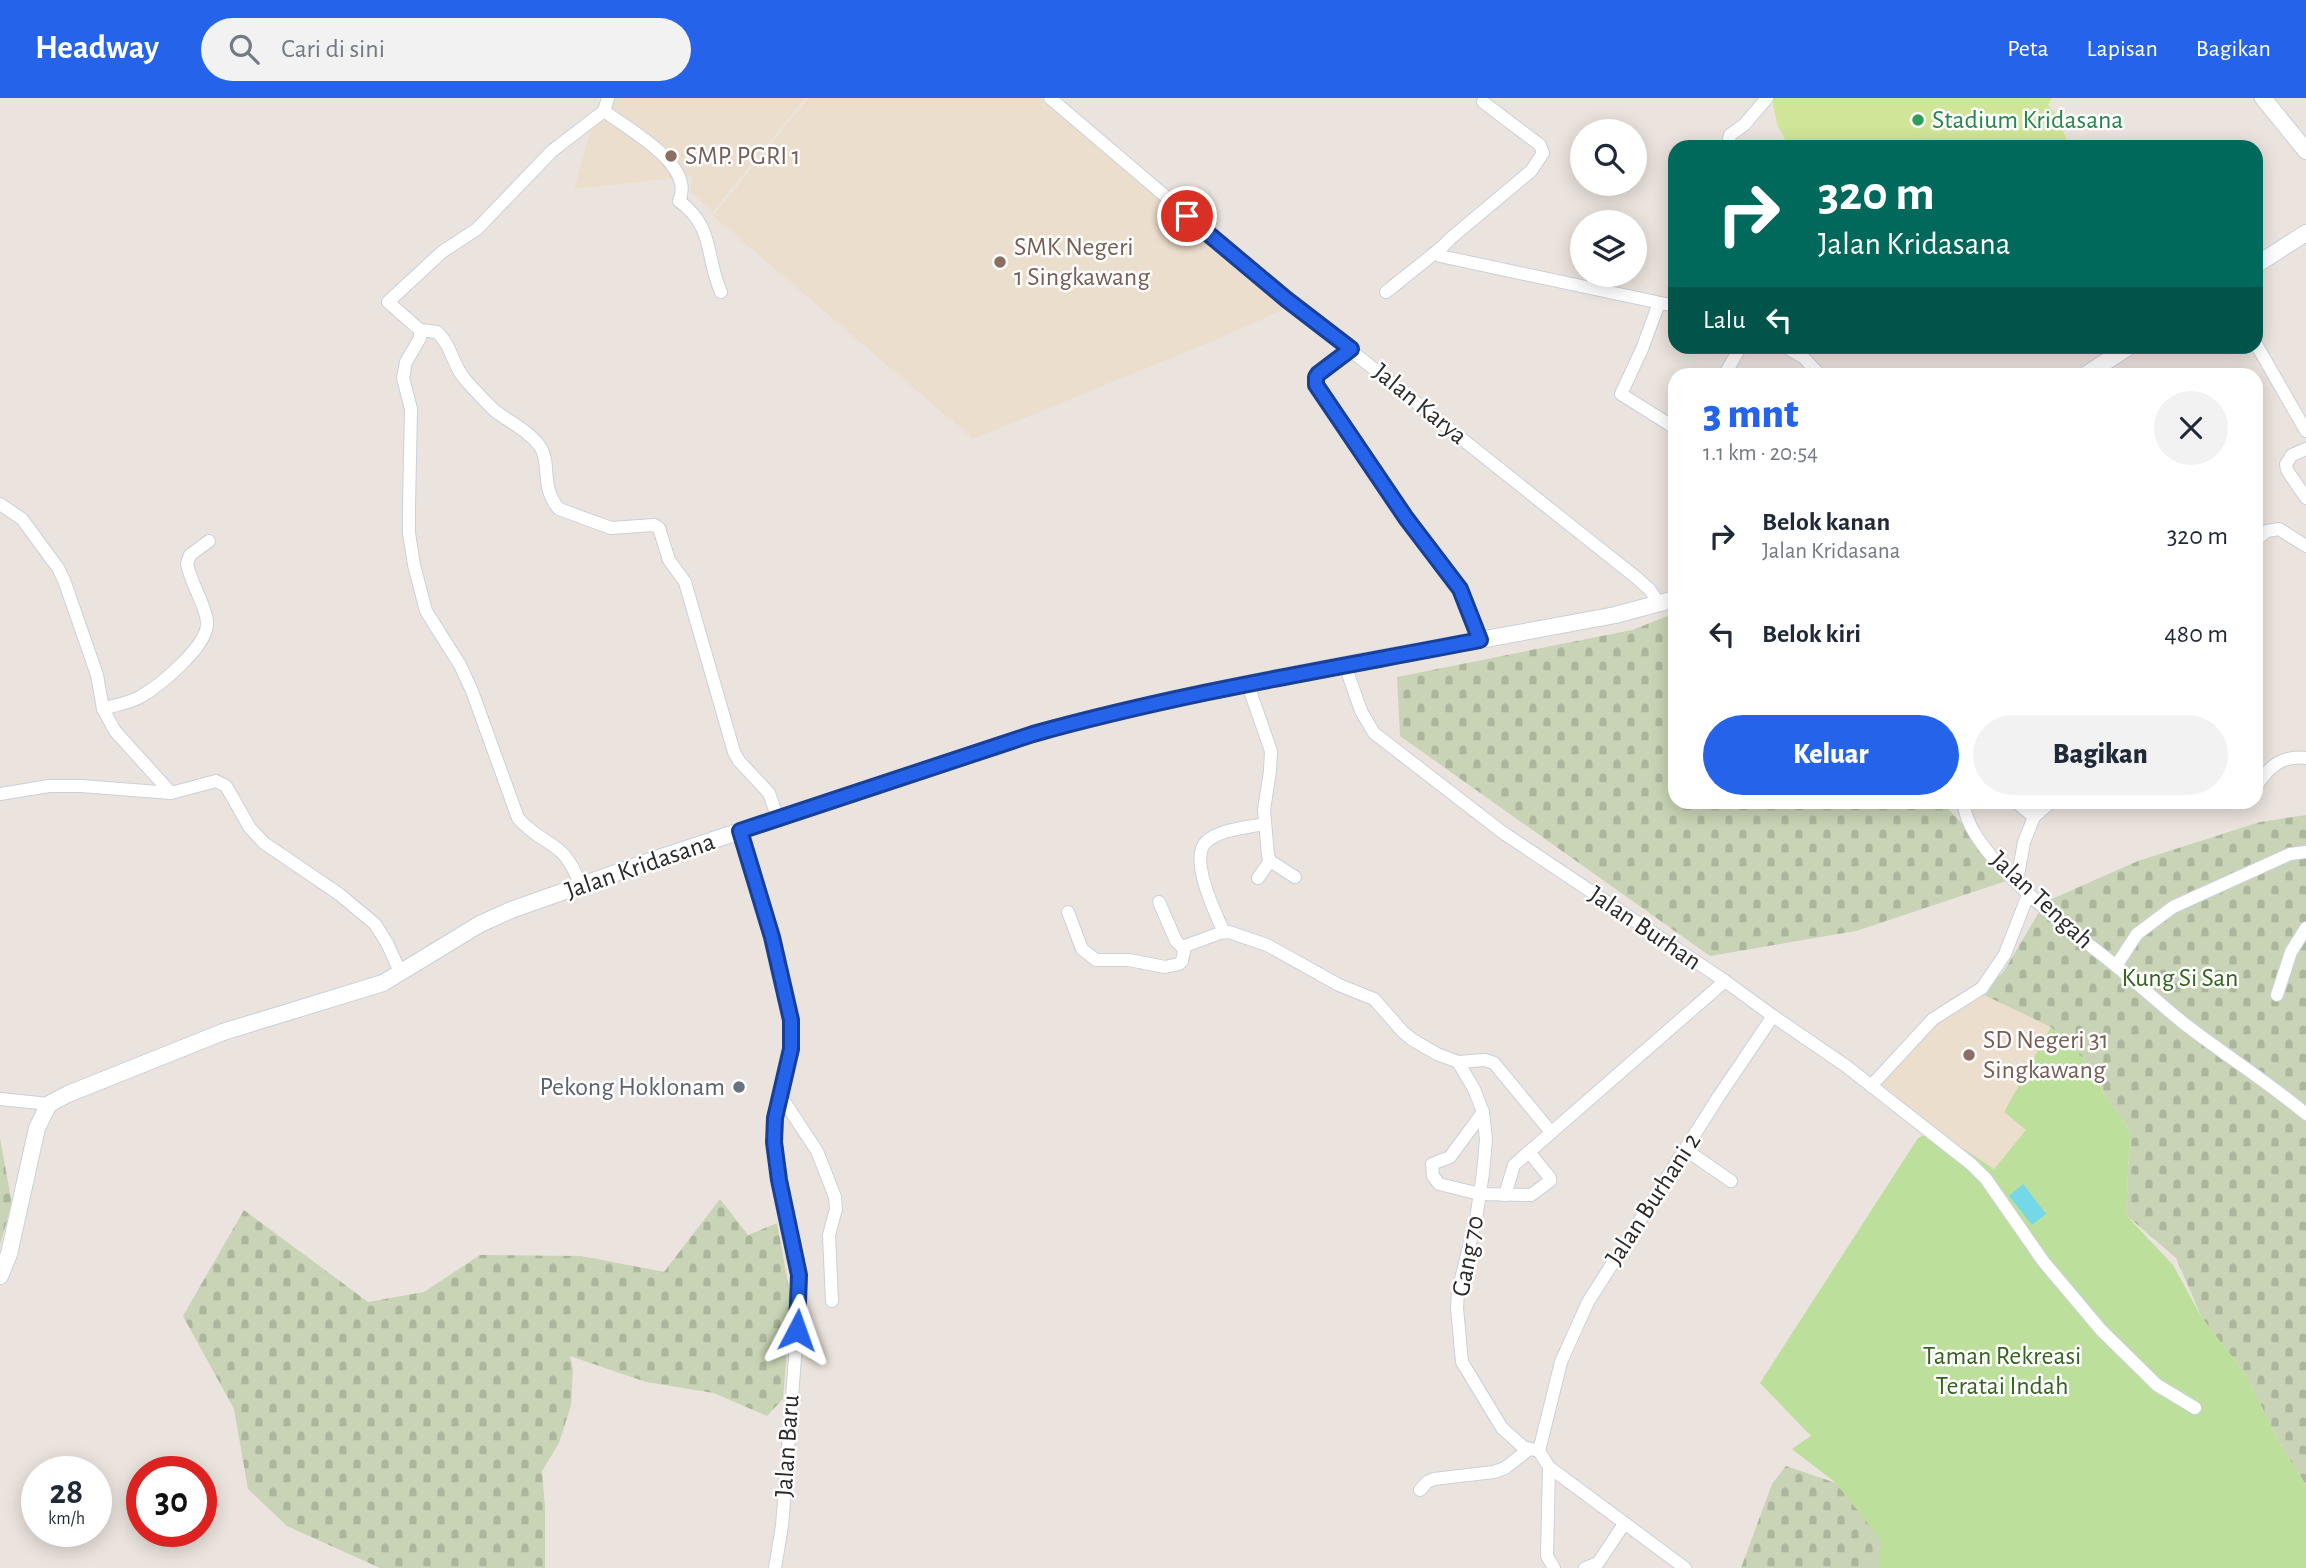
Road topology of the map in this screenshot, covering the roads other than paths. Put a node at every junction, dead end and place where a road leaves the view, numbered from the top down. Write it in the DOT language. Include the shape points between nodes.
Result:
graph roads {
  1 [pos="608,98"];
  2 [pos="1050,98"];
  3 [pos="1767,98"];
  4 [pos="2263,98"];
  5 [pos="1483,102"];
  6 [pos="604,111"];
  7 [pos="1729,140"];
  8 [pos="2306,151"];
  9 [pos="2306,233"];
  10 [pos="1441,248"];
  11 [pos="2263,261"];
  12 [pos="721,292"];
  13 [pos="1386,292"];
  14 [pos="1659,303"];
  15 [pos="1668,305"];
  16 [pos="420,330"];
  17 [pos="1351,349"];
  18 [pos="1797,354"];
  19 [pos="2118,354"];
  20 [pos="2263,354"];
  21 [pos="1813,368"];
  22 [pos="2096,368"];
  23 [pos="2300,409"];
  24 [pos="1668,424"];
  25 [pos="2306,430"];
  26 [pos="2306,449"];
  27 [pos="2306,498"];
  28 [pos="0,504"];
  29 [pos="2263,534"];
  30 [pos="209,541"];
  31 [pos="2306,546"];
  32 [pos="1667,602"];
  33 [pos="1480,640"];
  34 [pos="1345,665"];
  35 [pos="1248,685"];
  36 [pos="103,709"];
  37 [pos="2306,758"];
  38 [pos="2263,779"];
  39 [pos="171,793"];
  40 [pos="0,794"];
  41 [pos="1964,809"];
  42 [pos="2024,809"];
  43 [pos="2043,809"];
  44 [pos="2034,817"];
  45 [pos="778,819"];
  46 [pos="1264,824"];
  47 [pos="740,831"];
  48 [pos="2306,852"];
  49 [pos="1270,861"];
  50 [pos="1294,877"];
  51 [pos="1258,878"];
  52 [pos="2017,881"];
  53 [pos="580,886"];
  54 [pos="2028,895"];
  55 [pos="1159,902"];
  56 [pos="1069,912"];
  57 [pos="2306,928"];
  58 [pos="1224,932"];
  59 [pos="1183,948"];
  60 [pos="2116,966"];
  61 [pos="401,974"];
  62 [pos="1725,981"];
  63 [pos="2277,995"];
  64 [pos="1773,1016"];
  65 [pos="1458,1062"];
  66 [pos="1871,1086"];
  67 [pos="780,1095"];
  68 [pos="0,1099"];
  69 [pos="50,1104"];
  70 [pos="1483,1112"];
  71 [pos="2306,1114"];
  72 [pos="1550,1132"];
  73 [pos="1686,1150"];
  74 [pos="1529,1152"];
  75 [pos="1731,1181"];
  76 [pos="1480,1194"];
  77 [pos="1505,1195"];
  78 [pos="0,1276"];
  79 [pos="832,1301"];
  80 [pos="2195,1408"];
  81 [pos="1534,1450"];
  82 [pos="1549,1466"];
  83 [pos="1420,1490"];
  84 [pos="1624,1524"];
  85 [pos="775,1568"];
  86 [pos="1554,1568"];
  87 [pos="1585,1568"];
  88 [pos="1685,1568"];
  1 -- 6 [label="street"];
  2 -- 17 [label="street, Jalan Karya"];
  3 -- 7 [label="street"];
  4 -- 8 [label="street"];
  5 -- 10 [label="street" via="1540,145 1543,153 1531,171"];
  6 -- 12 [label="street" via="676,166 682,181 679,201 693,211 708,237 713,275"];
  6 -- 16 [label="street" via="552,152 477,229 442,252 390,299 388,302"];
  9 -- 11 [label="street"];
  10 -- 13 [label="street"];
  10 -- 14 [label="street" via="1443,257"];
  14 -- 15 [label="street"];
  14 -- 24 [label="street" via="1620,394"];
  16 -- 45 [label="street" via="437,332 463,378 540,447 548,488 559,509 611,528 657,526 663,534 685,582 734,752 769,793"];
  16 -- 53 [label="street" via="403,378 411,410 409,533 419,589 426,611 472,691 514,811 524,825 563,852"];
  17 -- 32 [label="street, Jalan Karya"];
  17 -- 33 [label="street" via="1318,374 1316,385 1460,589"];
  18 -- 21 [label="street"];
  19 -- 22 [label="street"];
  20 -- 23 [label="street"];
  23 -- 25 [label="street"];
  26 -- 27 [label="street" via="2292,455 2286,464"];
  28 -- 36 [label="street" via="22,519 64,580 97,675"];
  29 -- 31 [label="street" via="2279,529"];
  30 -- 36 [label="street" via="190,555 187,564 206,618 203,638 173,672 144,695"];
  32 -- 33 [label="street, Jalan Kridasana"];
  33 -- 34 [label="street, Jalan Kridasana"];
  34 -- 35 [label="street, Jalan Kridasana"];
  34 -- 62 [label="street, Jalan Burhan" via="1374,733 1502,832"];
  35 -- 45 [label="street, Jalan Kridasana" via="1033,734"];
  35 -- 46 [label="street" via="1271,751"];
  36 -- 39 [label="street" via="116,731"];
  37 -- 38 [label="street" via="2280,760"];
  39 -- 40 [label="street" via="49,786"];
  39 -- 61 [label="street" via="216,781 226,786 264,843 339,894 375,925"];
  41 -- 52 [label="street, Jalan Tengah" via="1982,845"];
  42 -- 44 [label="street"];
  43 -- 44 [label="street"];
  44 -- 52 [label="street"];
  45 -- 47 [label="street, Jalan Kridasana"];
  46 -- 49 [label="street"];
  46 -- 58 [label="street" via="1216,836 1202,848 1202,876"];
  47 -- 53 [label="street, Jalan Kridasana"];
  47 -- 67 [label="street, Jalan Baru" via="790,1014 791,1049"];
  48 -- 60 [label="street" via="2290,854 2173,907 2137,934"];
  49 -- 50 [label="street"];
  49 -- 51 [label="street"];
  52 -- 54 [label="street, Jalan Tengah"];
  53 -- 61 [label="street, Jalan Kridasana" via="497,916"];
  54 -- 60 [label="street, Jalan Tengah"];
  54 -- 66 [label="street" via="2005,954 1982,988 1933,1019"];
  55 -- 59 [label="street"];
  56 -- 59 [label="street" via="1082,949 1096,960 1173,966 1182,961"];
  57 -- 63 [label="street" via="2291,952"];
  58 -- 59 [label="street"];
  58 -- 65 [label="street" via="1267,945 1367,996 1413,1040"];
  60 -- 71 [label="street, Jalan Tengah" via="2186,1025"];
  61 -- 69 [label="street, Jalan Kridasana" via="364,990 186,1045"];
  62 -- 64 [label="street"];
  62 -- 72 [label="street, Jalan Burhan"];
  64 -- 66 [label="street"];
  64 -- 73 [label="street, Jalan Burhani 2"];
  65 -- 70 [label="street"];
  65 -- 72 [label="street" via="1494,1063"];
  66 -- 80 [label="street" via="1971,1164 2101,1330 2157,1385"];
  67 -- 79 [label="street" via="817,1152 835,1197 830,1235"];
  67 -- 85 [label="street, Jalan Baru" via="774,1149 797,1262 799,1295"];
  68 -- 69 [label="street"];
  69 -- 78 [label="street" via="37,1128"];
  70 -- 76 [label="street, Gang 70" via="1486,1139"];
  70 -- 76 [label="street" via="1450,1157 1430,1167 1439,1184"];
  72 -- 74 [label="street, Jalan Burhan"];
  73 -- 75 [label="street"];
  73 -- 81 [label="street, Jalan Burhani 2" via="1588,1302 1561,1362"];
  74 -- 77 [label="street, Jalan Burhan" via="1514,1165"];
  74 -- 77 [label="street" via="1550,1181 1531,1195"];
  76 -- 77 [label="street"];
  76 -- 81 [label="street, Gang 70" via="1458,1291 1462,1362 1494,1416 1518,1443"];
  81 -- 82 [label="street, Gang 70"];
  81 -- 83 [label="street" via="1506,1468 1434,1479"];
  82 -- 84 [label="street, Gang 70"];
  82 -- 86 [label="street" via="1546,1556"];
  84 -- 87 [label="street" via="1598,1563"];
  84 -- 88 [label="street, Gang 70"];
}
